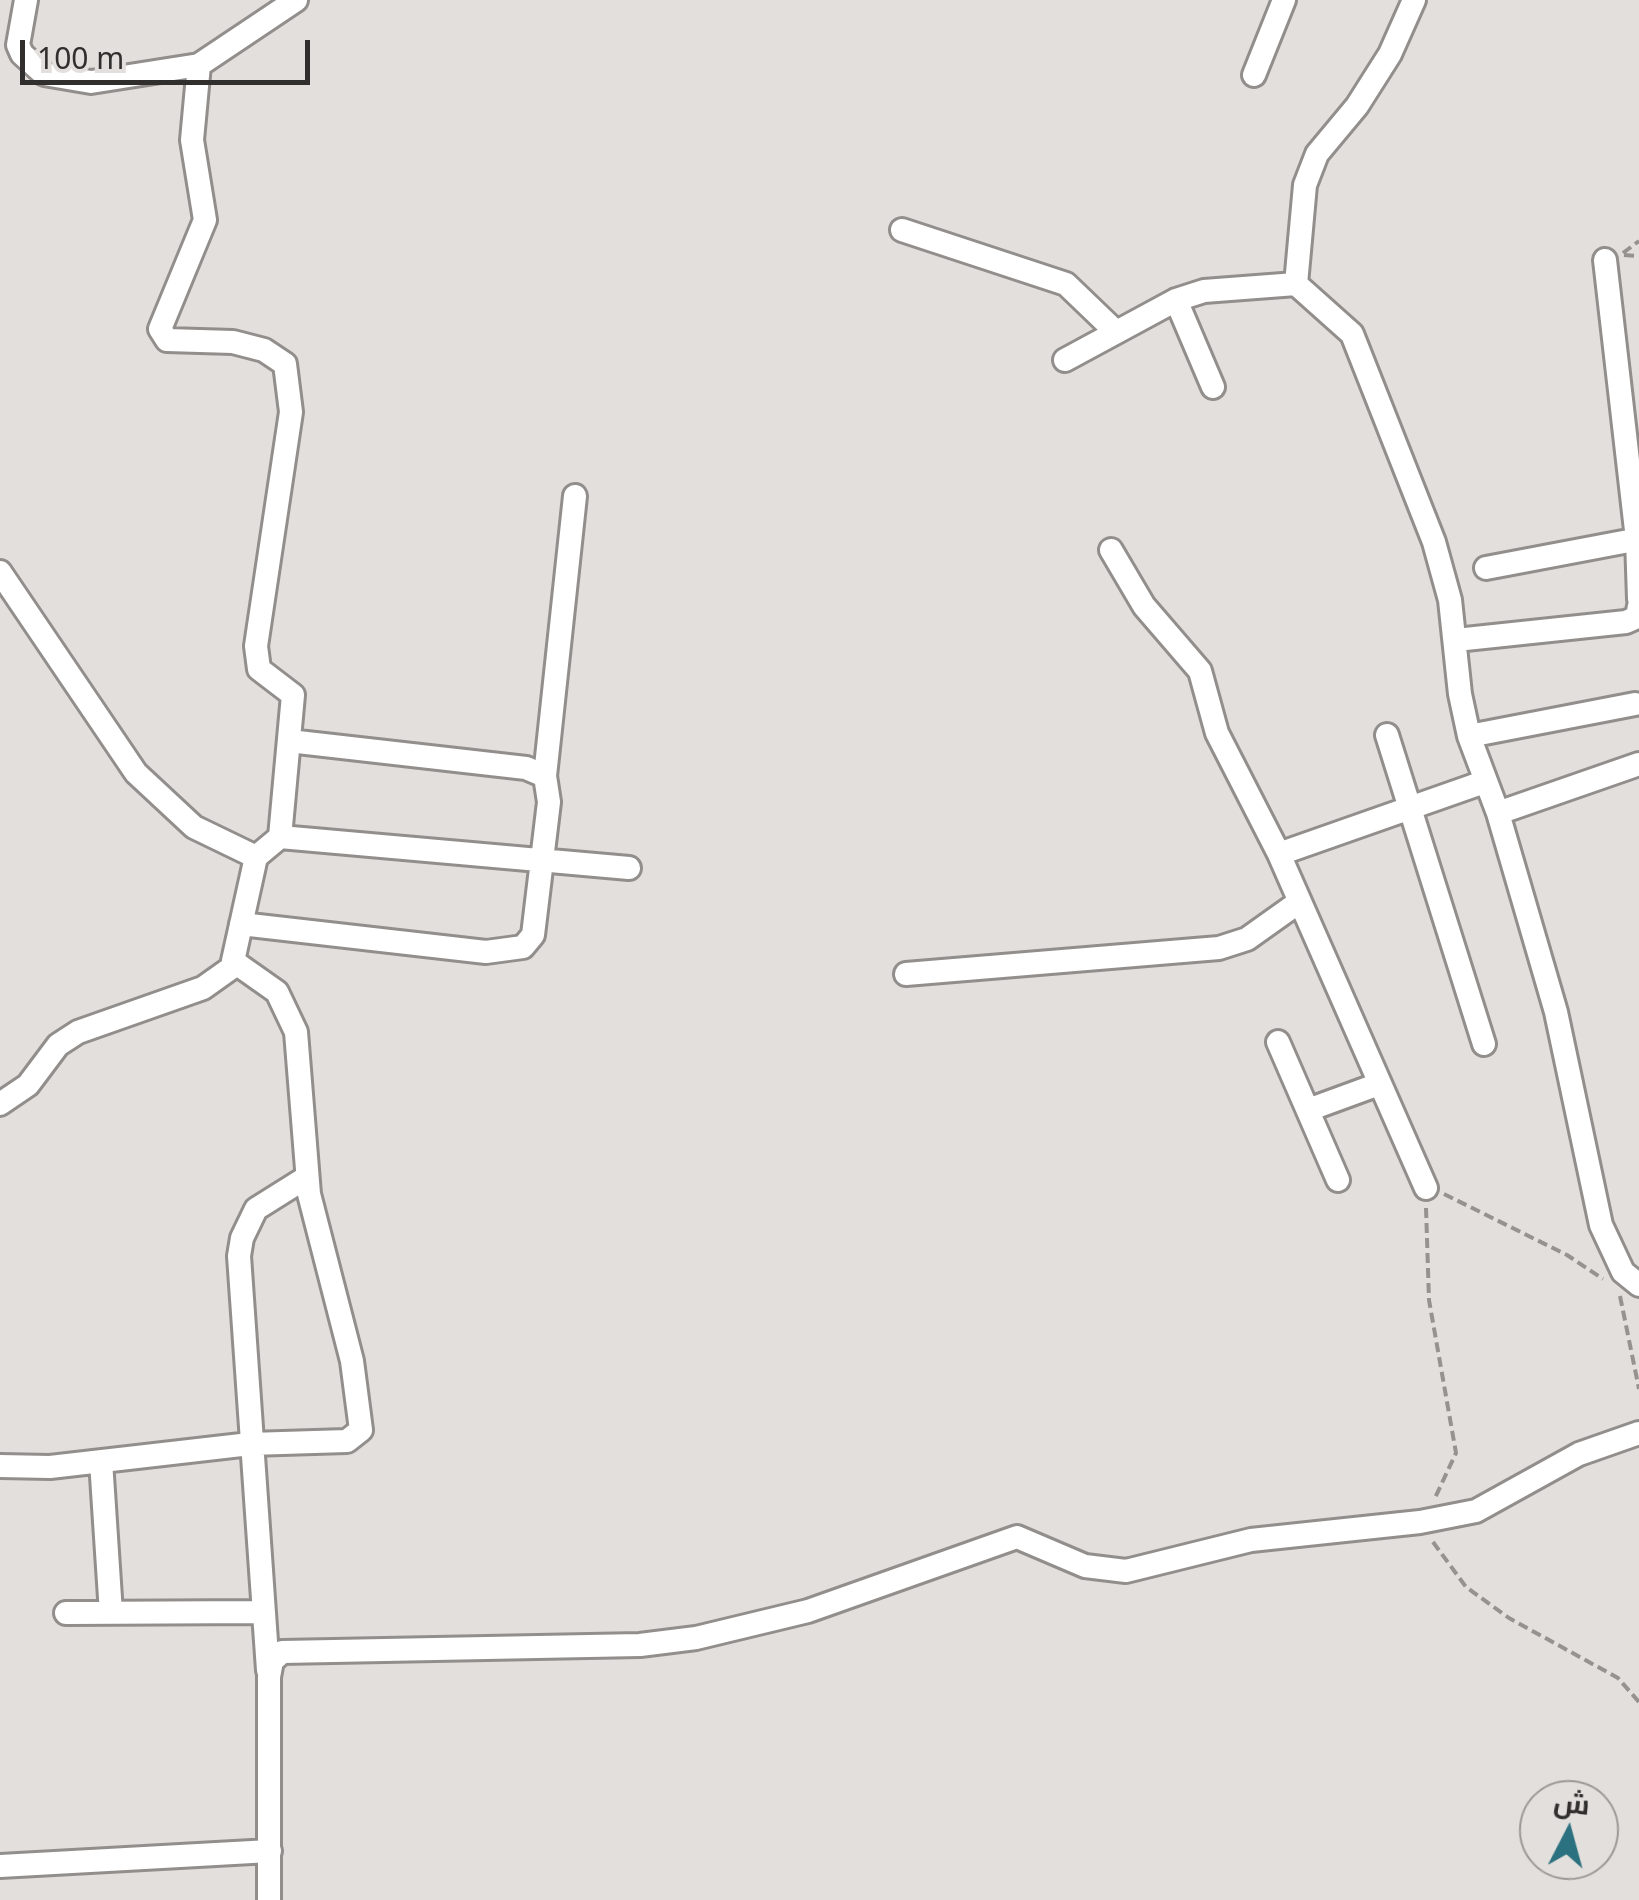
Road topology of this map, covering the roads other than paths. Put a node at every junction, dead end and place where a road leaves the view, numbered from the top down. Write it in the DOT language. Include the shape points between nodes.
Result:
graph roads {
  1 [pos="296,0"];
  2 [pos="1284,0"];
  3 [pos="1414,0"];
  4 [pos="0,3"];
  5 [pos="25,5"];
  6 [pos="9,48"];
  7 [pos="200,65"];
  8 [pos="1254,75"];
  9 [pos="902,230"];
  10 [pos="1612,258"];
  11 [pos="1296,284"];
  12 [pos="1176,300"];
  13 [pos="1116,332"];
  14 [pos="1065,360"];
  15 [pos="1213,387"];
  16 [pos="575,496"];
  17 [pos="1638,538"];
  18 [pos="1111,550"];
  19 [pos="1486,568"];
  20 [pos="0,572"];
  21 [pos="1639,603"];
  22 [pos="1456,640"];
  23 [pos="1635,704"];
  24 [pos="1387,736"];
  25 [pos="1470,736"];
  26 [pos="290,741"];
  27 [pos="1639,764"];
  28 [pos="544,776"];
  29 [pos="1484,782"];
  30 [pos="1412,806"];
  31 [pos="1498,813"];
  32 [pos="280,837"];
  33 [pos="1280,854"];
  34 [pos="256,857"];
  35 [pos="543,861"];
  36 [pos="630,868"];
  37 [pos="1299,902"];
  38 [pos="241,924"];
  39 [pos="234,966"];
  40 [pos="906,974"];
  41 [pos="1278,1042"];
  42 [pos="1484,1044"];
  43 [pos="1379,1084"];
  44 [pos="0,1104"];
  45 [pos="1308,1110"];
  46 [pos="307,1177"];
  47 [pos="1338,1180"];
  48 [pos="1426,1188"];
  49 [pos="1623,1280"];
  50 [pos="1639,1433"];
  51 [pos="250,1444"];
  52 [pos="100,1461"];
  53 [pos="0,1466"];
  54 [pos="66,1612"];
  55 [pos="111,1612"];
  56 [pos="262,1612"];
  57 [pos="269,1677"];
  58 [pos="270,1851"];
  59 [pos="0,1866"];
  60 [pos="269,1900"];
  1 -- 7 [label="street"];
  2 -- 8 [label="street"];
  3 -- 11 [label="street" via="1382,67 1316,154 1305,185"];
  4 -- 5 [label="street"];
  5 -- 6 [label="street"];
  6 -- 7 [label="street" via="62,80 91,82"];
  7 -- 26 [label="street" via="192,140 205,220 160,329 168,340 234,342 285,364 291,412 256,646 260,669 293,694"];
  9 -- 13 [label="street" via="1066,284"];
  10 -- 17 [label="street"];
  11 -- 12 [label="street" via="1204,291"];
  11 -- 22 [label="street" via="1339,318 1358,348 1434,542"];
  12 -- 13 [label="street"];
  12 -- 15 [label="street"];
  13 -- 14 [label="street"];
  16 -- 28 [label="street"];
  17 -- 19 [label="street"];
  17 -- 21 [label="street"];
  18 -- 33 [label="street" via="1144,606 1200,672 1217,734"];
  20 -- 34 [label="street" via="136,773 194,827"];
  21 -- 22 [label="street" via="1637,618 1626,622"];
  22 -- 25 [label="street"];
  23 -- 25 [label="street"];
  24 -- 30 [label="street"];
  25 -- 29 [label="street"];
  26 -- 28 [label="street" via="526,768"];
  26 -- 32 [label="street"];
  27 -- 31 [label="street"];
  28 -- 35 [label="street" via="550,788"];
  29 -- 30 [label="street"];
  29 -- 31 [label="street"];
  30 -- 33 [label="street"];
  30 -- 42 [label="street"];
  31 -- 49 [label="street" via="1556,1012 1601,1226"];
  32 -- 34 [label="street"];
  32 -- 35 [label="street"];
  33 -- 37 [label="street"];
  34 -- 38 [label="street"];
  35 -- 36 [label="street"];
  35 -- 38 [label="street" via="534,934 523,947 505,951"];
  37 -- 40 [label="street" via="1247,939 1219,948"];
  37 -- 43 [label="street"];
  38 -- 39 [label="street"];
  39 -- 44 [label="street" via="203,988 78,1032 28,1085"];
  39 -- 46 [label="street" via="260,976 289,1010"];
  41 -- 45 [label="street"];
  43 -- 45 [label="street"];
  43 -- 48 [label="street"];
  45 -- 47 [label="street"];
  46 -- 51 [label="street" via="256,1209 242,1238"];
  46 -- 51 [label="street" via="352,1361 361,1430 348,1441"];
  50 -- 57 [label="street" via="1579,1454 1476,1511 1420,1522 1251,1540 1126,1571 1084,1566 1016,1536 751,1628 640,1645 292,1650 274,1656"];
  51 -- 52 [label="street"];
  51 -- 56 [label="street"];
  52 -- 53 [label="street"];
  52 -- 55 [label="street"];
  54 -- 55 [label="street"];
  55 -- 56 [label="street"];
  56 -- 57 [label="street"];
  57 -- 58 [label="street"];
  58 -- 59 [label="street"];
  58 -- 60 [label="street"];
}
